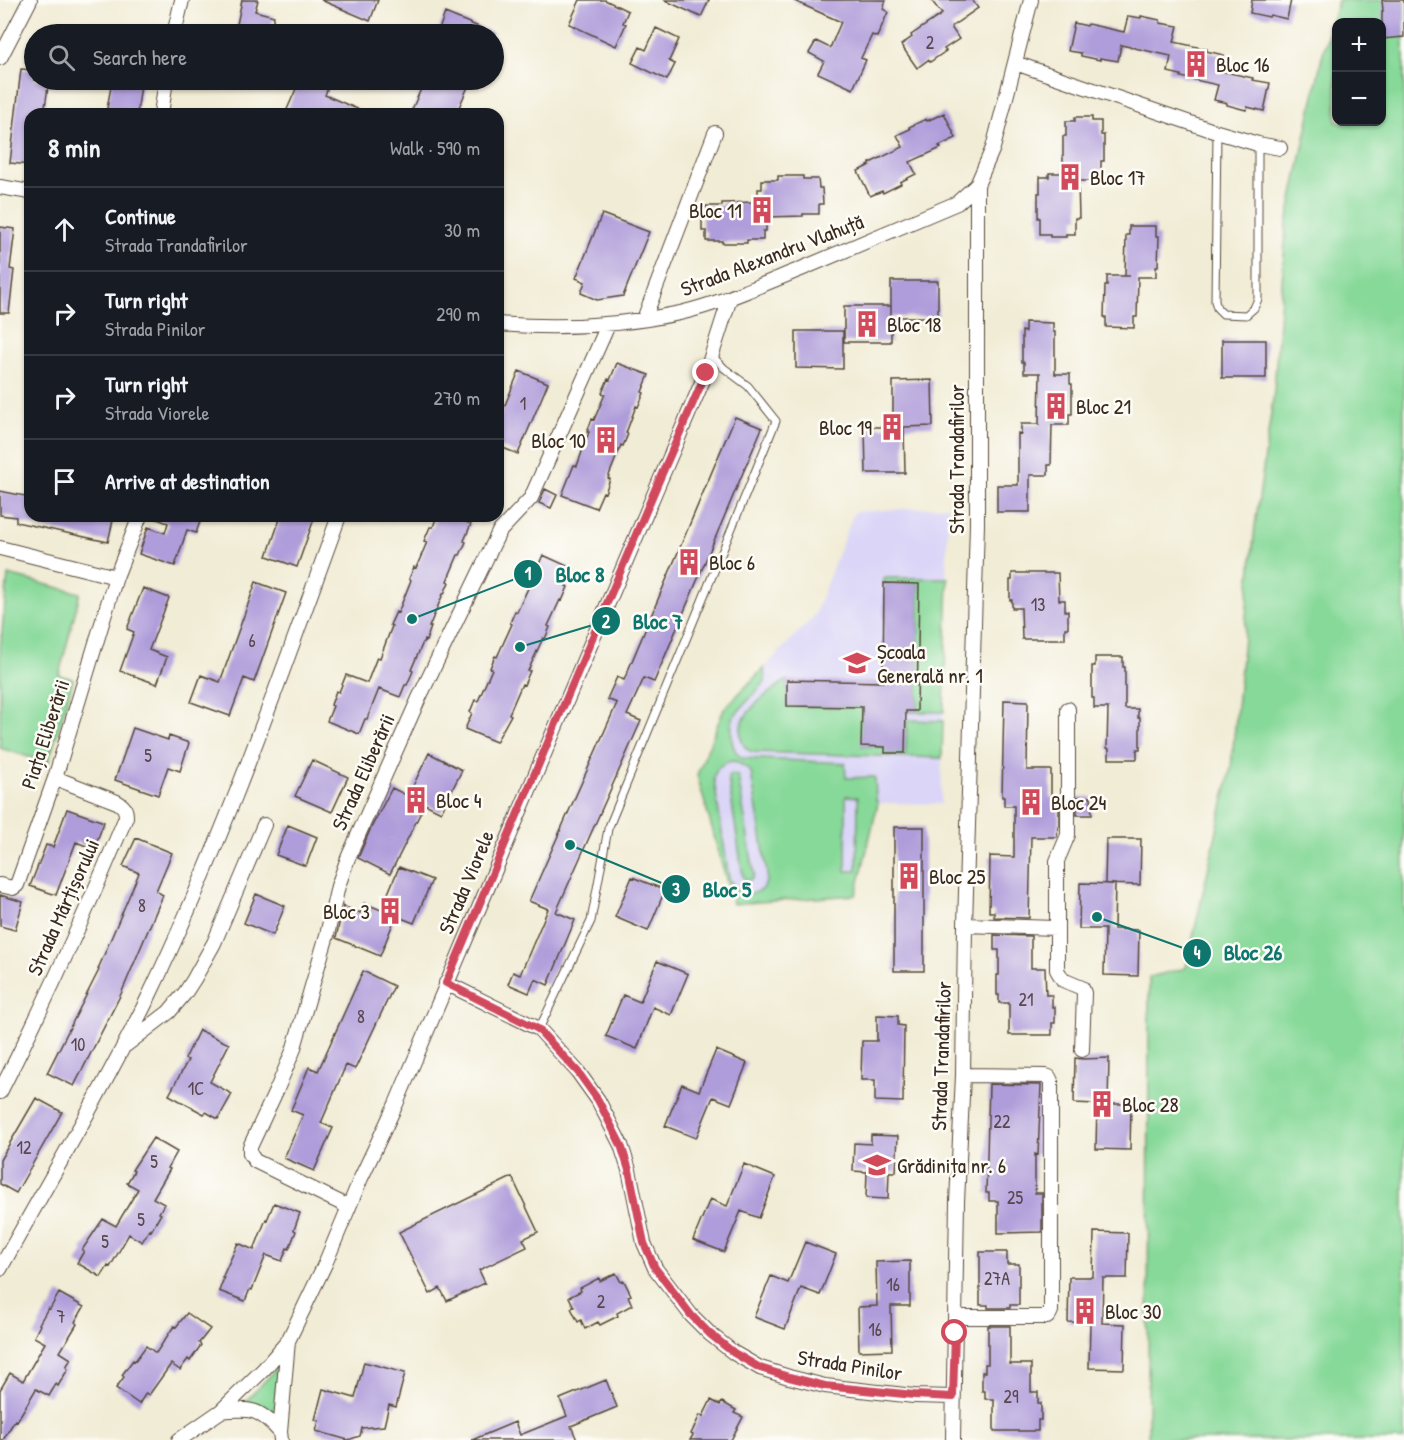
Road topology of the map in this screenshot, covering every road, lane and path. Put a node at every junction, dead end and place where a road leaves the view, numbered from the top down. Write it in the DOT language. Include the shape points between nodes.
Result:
graph roads {
  1 [pos="30,0"];
  2 [pos="182,0"];
  3 [pos="1031,0"];
  4 [pos="176,24"];
  5 [pos="0,58"];
  6 [pos="1015,63"];
  7 [pos="165,90"];
  8 [pos="162,108"];
  9 [pos="1217,132"];
  10 [pos="715,133"];
  11 [pos="1258,144"];
  12 [pos="1280,148"];
  13 [pos="977,185"];
  14 [pos="0,187"];
  15 [pos="24,191"];
  16 [pos="730,298"];
  17 [pos="644,320"];
  18 [pos="504,324"];
  19 [pos="608,325"];
  20 [pos="712,356"];
  21 [pos="138,522"];
  22 [pos="337,522"];
  23 [pos="0,548"];
  24 [pos="116,577"];
  25 [pos="1068,710"];
  26 [pos="55,778"];
  27 [pos="264,825"];
  28 [pos="0,885"];
  29 [pos="965,925"];
  30 [pos="1056,928"];
  31 [pos="446,983"];
  32 [pos="538,1029"];
  33 [pos="123,1047"];
  34 [pos="1082,1050"];
  35 [pos="963,1075"];
  36 [pos="0,1092"];
  37 [pos="349,1207"];
  38 [pos="0,1269"];
  39 [pos="955,1317"];
  40 [pos="288,1341"];
  41 [pos="953,1397"];
  42 [pos="221,1411"];
  43 [pos="281,1436"];
  44 [pos="179,1440"];
  45 [pos="952,1440"];
  1 -- 5 [label="street"];
  2 -- 4 [label="street"];
  3 -- 6 [label="street, Strada Trandafirilor"];
  6 -- 9 [label="street"];
  6 -- 13 [label="street, Strada Trandafirilor" via="993,148"];
  7 -- 8 [label="street"];
  9 -- 11 [label="street"];
  9 -- 11 [label="lane" via="1215,301 1223,314 1246,315 1258,299"];
  10 -- 17 [label="street"];
  11 -- 12 [label="street"];
  13 -- 16 [label="street, Strada Alexandru Vlahuță" via="957,204"];
  13 -- 29 [label="street, Strada Trandafirilor" via="977,524"];
  14 -- 15 [label="street"];
  16 -- 17 [label="street, Strada Alexandru Vlahuță"];
  16 -- 20 [label="street, Strada Viorele"];
  17 -- 19 [label="street, Strada Alexandru Vlahuță"];
  18 -- 19 [label="street, Strada Alexandru Vlahuță"];
  19 -- 37 [label="street, Strada Eliberării" via="531,498 494,542 348,858 293,1051 250,1147 255,1161"];
  20 -- 31 [label="street, Strada Viorele"];
  20 -- 32 [label="lane" via="748,386 776,420 608,829 591,921"];
  21 -- 24 [label="street, Piața Eliberării"];
  22 -- 33 [label="street" via="217,842"];
  23 -- 24 [label="street"];
  24 -- 26 [label="street, Piața Eliberării"];
  25 -- 30 [label="street" via="1068,835 1057,861"];
  26 -- 28 [label="street, Piața Eliberării" via="17,885"];
  26 -- 36 [label="street, Strada Mărțișorului" via="117,802 126,811 126,817 84,917"];
  27 -- 33 [label="street" via="214,943 194,979 169,1012"];
  29 -- 30 [label="street"];
  29 -- 35 [label="street, Strada Trandafirilor"];
  30 -- 34 [label="street" via="1057,970 1063,980 1079,986 1084,993"];
  31 -- 32 [label="street, Strada Pinilor"];
  31 -- 37 [label="street, Strada Viorele"];
  32 -- 41 [label="street, Strada Pinilor" via="598,1100 621,1145 644,1243 655,1268 710,1334 760,1368 789,1377 825,1386"];
  33 -- 38 [label="street"];
  35 -- 39 [label="street, Strada Trandafirilor"];
  35 -- 39 [label="street" via="1050,1078 1051,1311 1047,1317"];
  37 -- 40 [label="street, Strada Viorele"];
  39 -- 41 [label="street, Strada Trandafirilor"];
  40 -- 42 [label="street, Strada Viorele"];
  40 -- 43 [label="street"];
  41 -- 45 [label="street, Strada Trandafirilor"];
  42 -- 43 [label="street" via="259,1412"];
  42 -- 44 [label="street, Strada Viorele"];
}
